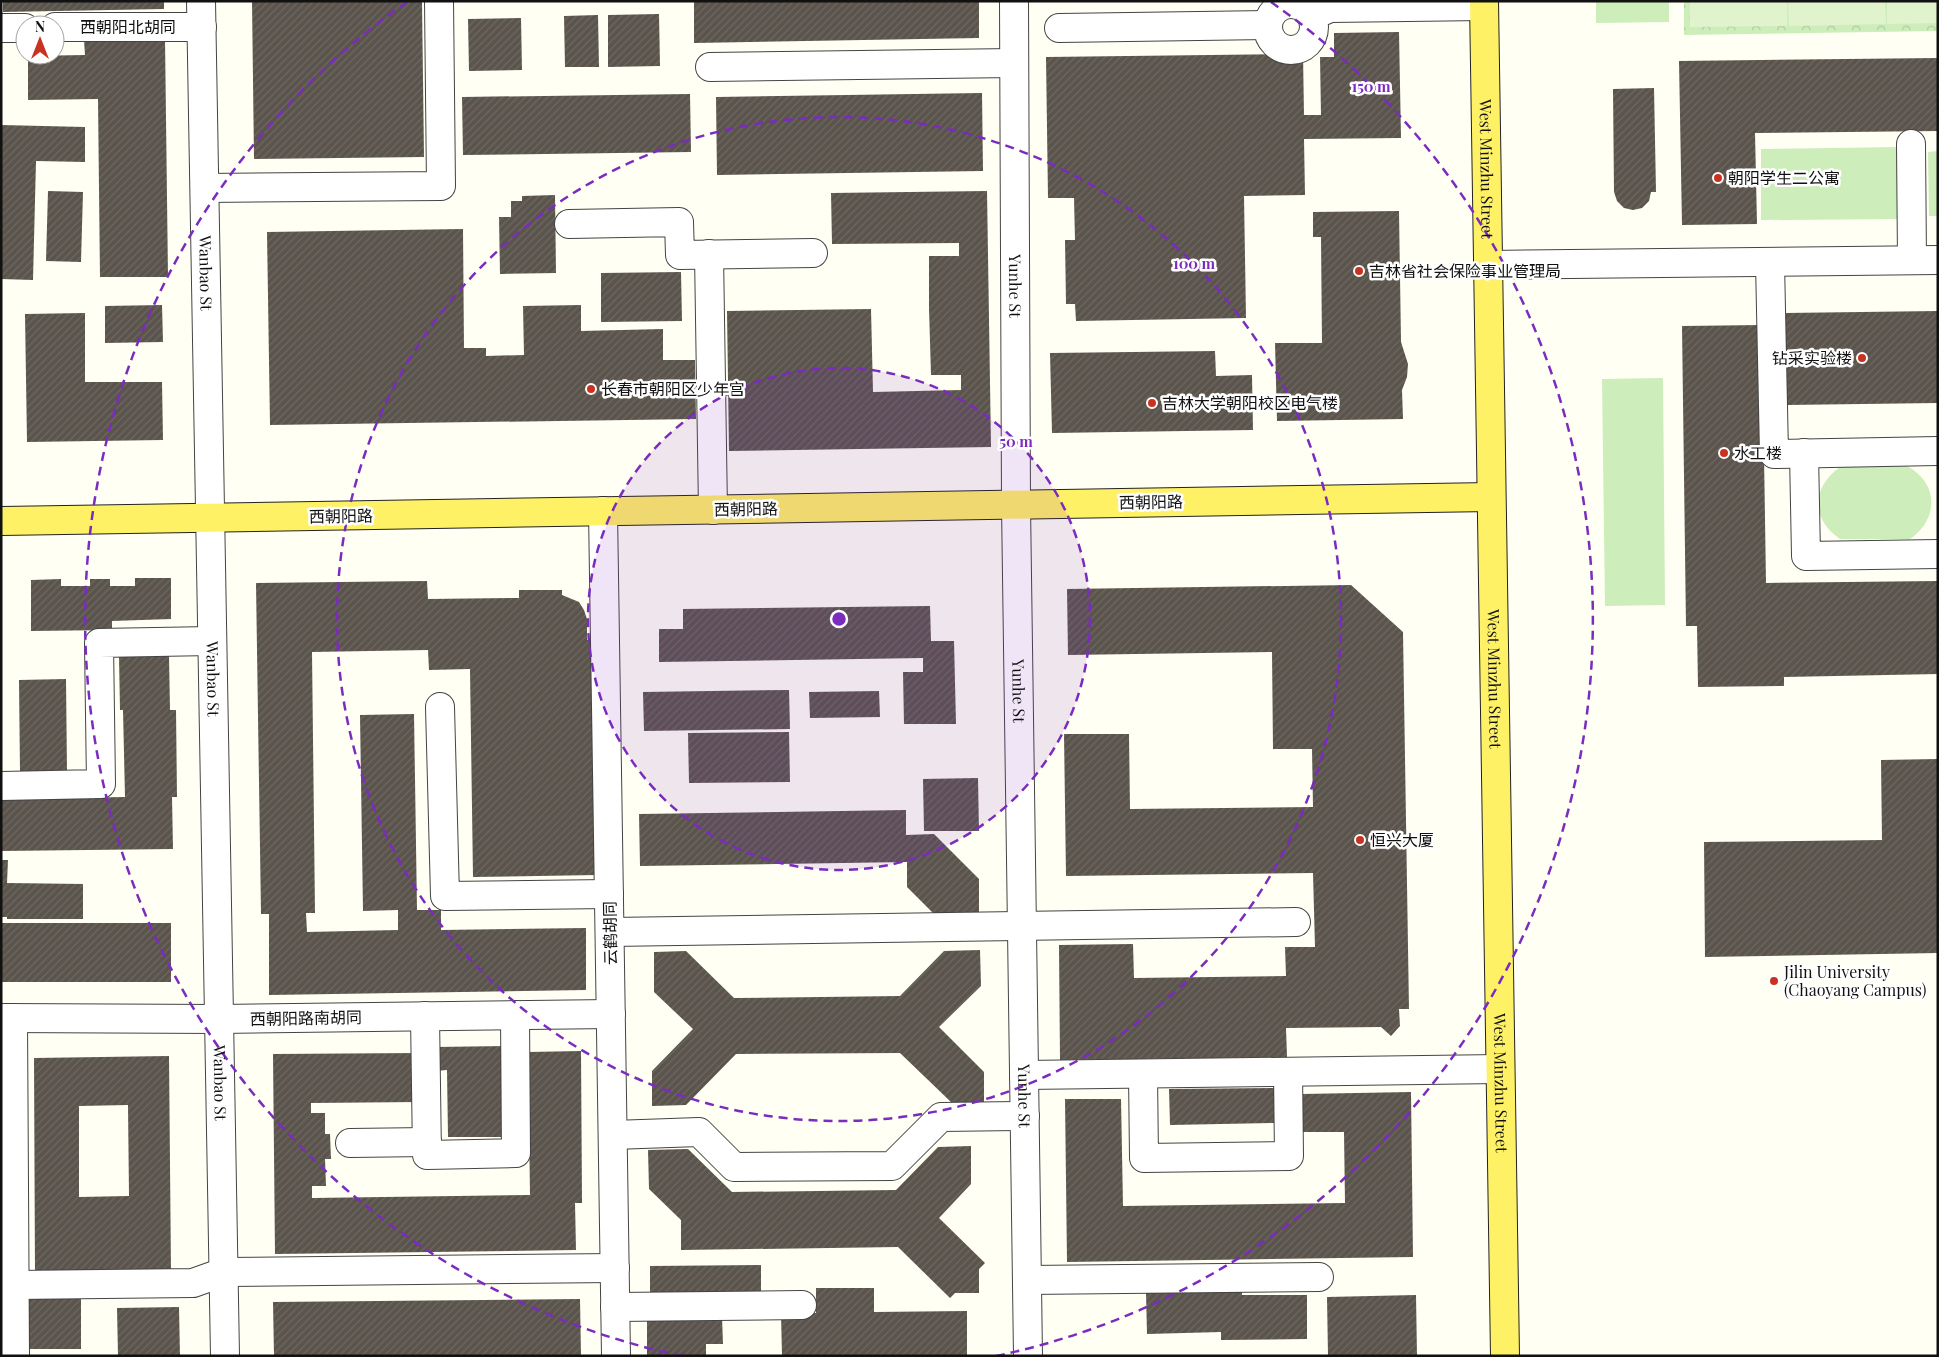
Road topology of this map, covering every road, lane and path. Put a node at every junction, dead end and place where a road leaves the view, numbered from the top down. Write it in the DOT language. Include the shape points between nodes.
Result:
graph roads {
  1 [pos="439,1"];
  2 [pos="1484,3"];
  3 [pos="1014,13"];
  4 [pos="201,14"];
  5 [pos="1312,16"];
  6 [pos="1268,25"];
  7 [pos="65,27"];
  8 [pos="1,28"];
  9 [pos="15,28"];
  10 [pos="1058,28"];
  11 [pos="1014,63"];
  12 [pos="710,68"];
  13 [pos="1911,144"];
  14 [pos="205,188"];
  15 [pos="569,224"];
  16 [pos="812,253"];
  17 [pos="709,254"];
  18 [pos="1925,260"];
  19 [pos="1770,262"];
  20 [pos="1488,265"];
  21 [pos="1938,451"];
  22 [pos="1804,453"];
  23 [pos="1491,497"];
  24 [pos="1016,504"];
  25 [pos="712,510"];
  26 [pos="603,511"];
  27 [pos="210,518"];
  28 [pos="1,521"];
  29 [pos="1938,554"];
  30 [pos="212,641"];
  31 [pos="440,707"];
  32 [pos="1,786"];
  33 [pos="609,894"];
  34 [pos="1296,922"];
  35 [pos="1022,927"];
  36 [pos="610,932"];
  37 [pos="611,1014"];
  38 [pos="515,1015"];
  39 [pos="425,1016"];
  40 [pos="7,1018"];
  41 [pos="219,1019"];
  42 [pos="1500,1069"];
  43 [pos="1288,1072"];
  44 [pos="1143,1074"];
  45 [pos="1024,1075"];
  46 [pos="1025,1116"];
  47 [pos="613,1134"];
  48 [pos="8,1137"];
  49 [pos="427,1142"];
  50 [pos="350,1143"];
  51 [pos="615,1268"];
  52 [pos="224,1272"];
  53 [pos="1319,1277"];
  54 [pos="1027,1280"];
  55 [pos="15,1284"];
  56 [pos="802,1305"];
  57 [pos="615,1307"];
  58 [pos="15,1356"];
  59 [pos="225,1356"];
  60 [pos="616,1356"];
  61 [pos="1028,1356"];
  62 [pos="1505,1356"];
  1 -- 14 [label="street" via="441,186"];
  2 -- 5 [label="street" via="1330,8"];
  2 -- 20 [label="main road, West Minzhu Street"];
  3 -- 11 [label="street, Yunhe St"];
  4 -- 7 [label="street, 西朝阳北胡同"];
  4 -- 14 [label="street, Wanbao St"];
  5 -- 6 [label="street" via="1306,8 1285,4 1269,18"];
  5 -- 6 [label="street" via="1315,24 1311,41 1291,51 1280,48 1272,40"];
  6 -- 10 [label="street"];
  8 -- 9 [label="street"];
  11 -- 12 [label="street"];
  11 -- 24 [label="street, Yunhe St"];
  13 -- 18 [label="street"];
  14 -- 27 [label="street, Wanbao St"];
  15 -- 17 [label="street" via="680,222 680,255"];
  16 -- 17 [label="street"];
  17 -- 25 [label="street"];
  18 -- 19 [label="street"];
  19 -- 20 [label="street"];
  19 -- 22 [label="street" via="1774,454"];
  20 -- 23 [label="main road, West Minzhu Street"];
  21 -- 22 [label="street"];
  22 -- 29 [label="street" via="1806,556"];
  23 -- 24 [label="main road, 西朝阳路"];
  23 -- 42 [label="main road, West Minzhu Street"];
  24 -- 25 [label="main road, 西朝阳路"];
  24 -- 35 [label="street, Yunhe St"];
  25 -- 26 [label="main road, 西朝阳路"];
  26 -- 27 [label="main road, 西朝阳路"];
  26 -- 33 [label="street, 云鹤胡同"];
  27 -- 28 [label="main road, 西朝阳路"];
  27 -- 30 [label="street, Wanbao St"];
  30 -- 32 [label="street" via="99,643 101,784"];
  30 -- 41 [label="street, Wanbao St"];
  31 -- 33 [label="street" via="445,896"];
  33 -- 36 [label="street, 云鹤胡同"];
  34 -- 35 [label="street"];
  35 -- 36 [label="street"];
  35 -- 45 [label="street, Yunhe St"];
  36 -- 37 [label="street, 云鹤胡同"];
  37 -- 38 [label="street, 西朝阳路南胡同"];
  37 -- 47 [label="street, 云鹤胡同"];
  38 -- 39 [label="street, 西朝阳路南胡同"];
  38 -- 49 [label="street" via="516,1154 427,1155"];
  39 -- 41 [label="street, 西朝阳路南胡同"];
  39 -- 49 [label="street"];
  40 -- 41 [label="street, 西朝阳路南胡同"];
  40 -- 48 [label="street"];
  41 -- 52 [label="street, Wanbao St"];
  42 -- 43 [label="street"];
  42 -- 62 [label="main road, West Minzhu Street"];
  43 -- 44 [label="street"];
  43 -- 44 [label="street" via="1289,1156 1144,1158"];
  44 -- 45 [label="street"];
  45 -- 46 [label="street, Yunhe St"];
  46 -- 47 [label="street" via="941,1117 892,1166 734,1167 699,1132"];
  46 -- 54 [label="street, Yunhe St"];
  47 -- 51 [label="street, 云鹤胡同"];
  48 -- 55 [label="street"];
  49 -- 50 [label="street"];
  51 -- 52 [label="street"];
  51 -- 57 [label="street, 云鹤胡同"];
  52 -- 55 [label="street" via="193,1283"];
  52 -- 59 [label="street, Wanbao St"];
  53 -- 54 [label="street"];
  54 -- 61 [label="street, Yunhe St"];
  55 -- 58 [label="street"];
  56 -- 57 [label="street"];
  57 -- 60 [label="street, 云鹤胡同"];
}
